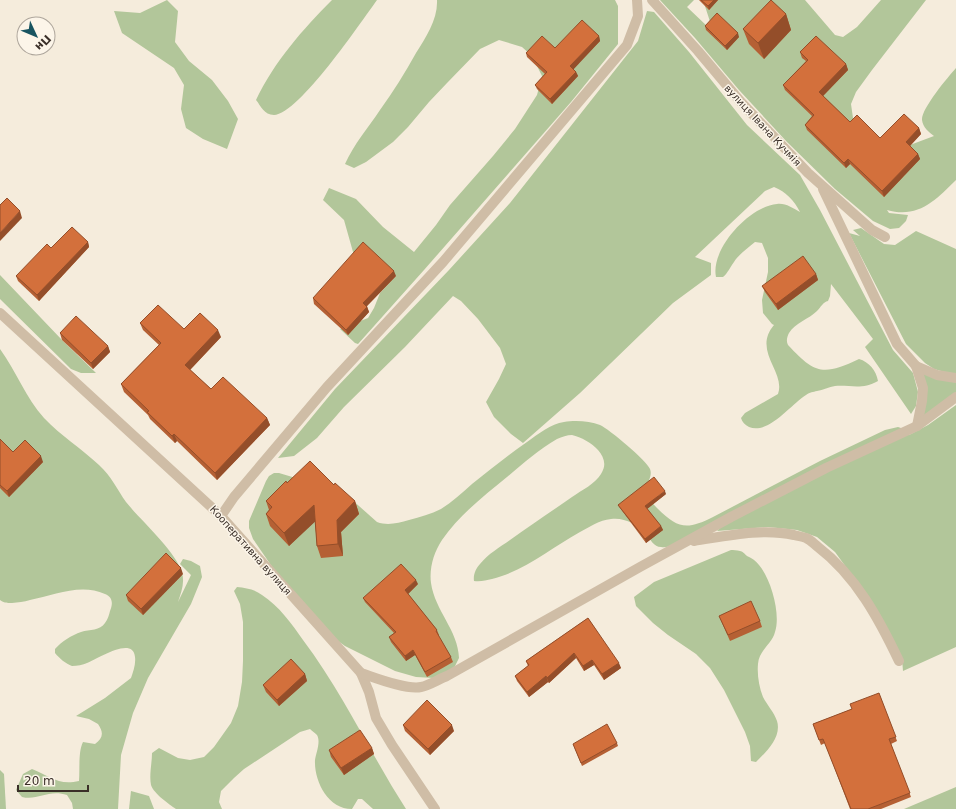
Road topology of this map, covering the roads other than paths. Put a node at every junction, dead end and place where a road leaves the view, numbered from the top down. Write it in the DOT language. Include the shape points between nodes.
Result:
graph roads {
  1 [pos="637,0"];
  2 [pos="652,0"];
  3 [pos="820,184"];
  4 [pos="885,237"];
  5 [pos="0,313"];
  6 [pos="916,366"];
  7 [pos="956,378"];
  8 [pos="956,397"];
  9 [pos="917,426"];
  10 [pos="221,516"];
  11 [pos="686,542"];
  12 [pos="899,661"];
  13 [pos="361,673"];
  14 [pos="435,809"];
  1 -- 10 [label="street" via="638,16 628,45 443,262 327,387 234,497"];
  2 -- 3 [label="street, вулиця Івана Кучмія" via="740,101"];
  3 -- 4 [label="street, вулиця Івана Кучмія" via="872,230"];
  3 -- 6 [label="street" via="897,344"];
  5 -- 10 [label="street, Кооперативна вулиця"];
  6 -- 7 [label="street" via="937,375"];
  6 -- 9 [label="street" via="922,388"];
  8 -- 9 [label="street"];
  9 -- 11 [label="street" via="826,468"];
  10 -- 13 [label="street, Кооперативна вулиця"];
  11 -- 12 [label="street" via="757,532 783,533 806,538 828,554 850,577 869,605"];
  11 -- 13 [label="street" via="431,683 411,687"];
  13 -- 14 [label="street, Кооперативна вулиця" via="376,718"];
}
